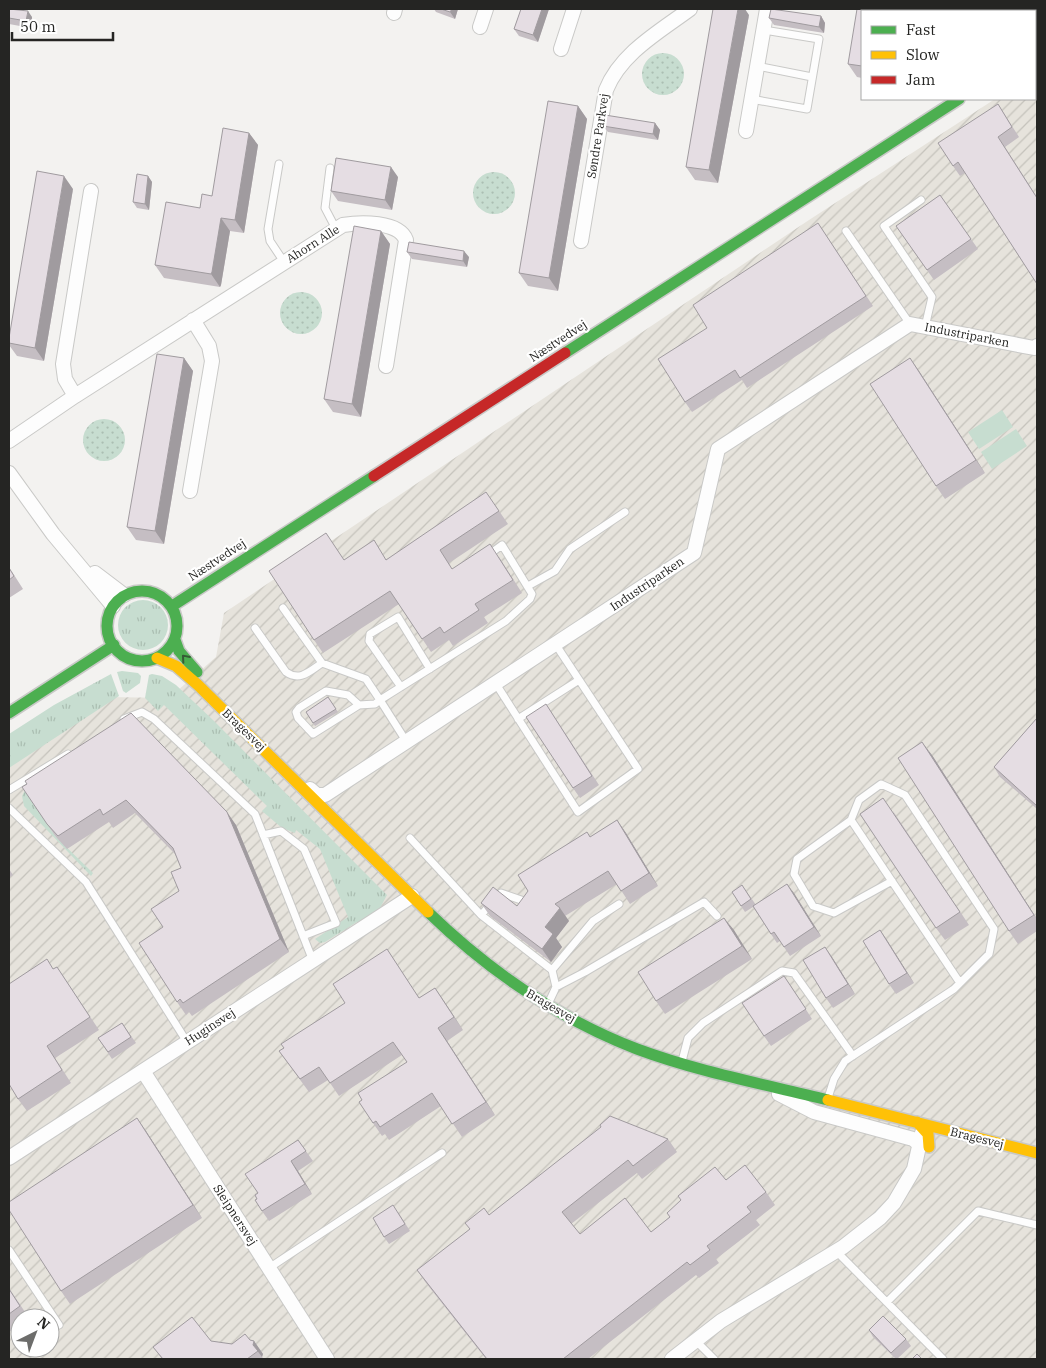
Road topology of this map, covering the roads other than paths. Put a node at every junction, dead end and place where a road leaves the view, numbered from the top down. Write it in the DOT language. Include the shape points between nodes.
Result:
graph roads {
  1 [pos="486,9"];
  2 [pos="574,9"];
  3 [pos="690,9"];
  4 [pos="767,9"];
  5 [pos="480,27"];
  6 [pos="764,30"];
  7 [pos="561,49"];
  8 [pos="757,66"];
  9 [pos="812,77"];
  10 [pos="751,100"];
  11 [pos="957,100"];
  12 [pos="746,131"];
  13 [pos="279,164"];
  14 [pos="330,168"];
  15 [pos="91,191"];
  16 [pos="921,200"];
  17 [pos="336,229"];
  18 [pos="846,231"];
  19 [pos="581,241"];
  20 [pos="284,262"];
  21 [pos="193,320"];
  22 [pos="910,324"];
  23 [pos="925,327"];
  24 [pos="1037,346"];
  25 [pos="386,366"];
  26 [pos="75,396"];
  27 [pos="9,440"];
  28 [pos="9,473"];
  29 [pos="190,491"];
  30 [pos="625,512"];
  31 [pos="52,534"];
  32 [pos="481,559"];
  33 [pos="528,586"];
  34 [pos="124,596"];
  35 [pos="113,606"];
  36 [pos="172,606"];
  37 [pos="283,608"];
  38 [pos="255,628"];
  39 [pos="174,640"];
  40 [pos="556,645"];
  41 [pos="114,646"];
  42 [pos="156,658"];
  43 [pos="322,663"];
  44 [pos="430,669"];
  45 [pos="579,680"];
  46 [pos="496,684"];
  47 [pos="401,688"];
  48 [pos="380,700"];
  49 [pos="359,705"];
  50 [pos="9,714"];
  51 [pos="518,719"];
  52 [pos="115,725"];
  53 [pos="406,741"];
  54 [pos="74,750"];
  55 [pos="265,750"];
  56 [pos="9,790"];
  57 [pos="324,796"];
  58 [pos="9,808"];
  59 [pos="326,810"];
  60 [pos="851,820"];
  61 [pos="263,835"];
  62 [pos="410,838"];
  63 [pos="892,881"];
  64 [pos="412,896"];
  65 [pos="526,902"];
  66 [pos="619,904"];
  67 [pos="481,915"];
  68 [pos="717,916"];
  69 [pos="303,936"];
  70 [pos="312,961"];
  71 [pos="552,970"];
  72 [pos="960,983"];
  73 [pos="556,987"];
  74 [pos="548,1004"];
  75 [pos="187,1042"];
  76 [pos="853,1056"];
  77 [pos="682,1064"];
  78 [pos="143,1071"];
  79 [pos="715,1074"];
  80 [pos="779,1094"];
  81 [pos="827,1100"];
  82 [pos="924,1135"];
  83 [pos="442,1153"];
  84 [pos="1037,1154"];
  85 [pos="9,1158"];
  86 [pos="1037,1162"];
  87 [pos="1037,1225"];
  88 [pos="9,1250"];
  89 [pos="841,1256"];
  90 [pos="269,1268"];
  91 [pos="791,1278"];
  92 [pos="887,1302"];
  93 [pos="47,1308"];
  94 [pos="696,1341"];
  95 [pos="327,1359"];
  96 [pos="672,1359"];
  97 [pos="714,1359"];
  98 [pos="943,1359"];
  1 -- 5 [label="street"];
  2 -- 7 [label="street"];
  3 -- 19 [label="street, Søndre Parkvej" via="627,57 612,74 606,90"];
  4 -- 6 [label="street"];
  6 -- 8 [label="street"];
  6 -- 9 [label="lane" via="819,39"];
  8 -- 9 [label="lane"];
  8 -- 10 [label="street"];
  9 -- 10 [label="lane" via="807,109"];
  10 -- 12 [label="street"];
  11 -- 36 [label="main road, Næstvedvej"];
  13 -- 20 [label="lane" via="268,229 270,241"];
  14 -- 17 [label="lane" via="325,208"];
  15 -- 26 [label="street" via="63,364"];
  16 -- 23 [label="lane" via="884,226 932,297"];
  17 -- 20 [label="street, Ahorn Alle"];
  17 -- 25 [label="street, Ahorn Alle" via="355,222 394,228 406,240"];
  18 -- 22 [label="lane"];
  20 -- 21 [label="street, Ahorn Alle"];
  21 -- 26 [label="street, Ahorn Alle"];
  21 -- 29 [label="street" via="209,346 212,361"];
  22 -- 23 [label="street, Industriparken"];
  22 -- 40 [label="street, Industriparken" via="718,450 694,553"];
  23 -- 24 [label="street, Industriparken"];
  26 -- 27 [label="street, Ahorn Alle"];
  28 -- 31 [label="street"];
  30 -- 33 [label="lane" via="570,549 555,571"];
  31 -- 34 [label="street"];
  31 -- 35 [label="street"];
  32 -- 33 [label="lane" via="502,546"];
  33 -- 44 [label="lane" via="532,597 506,621"];
  34 -- 35 [label="main road"];
  34 -- 36 [label="main road" via="150,592 160,595"];
  35 -- 41 [label="main road" via="108,617 108,629"];
  36 -- 39 [label="main road" via="178,625"];
  37 -- 43 [label="lane"];
  38 -- 43 [label="lane" via="292,676 300,676"];
  39 -- 42 [label="main road"];
  57 -- 39 [label="main road, Bragesvej, one-way" via="290,760 208,685 179,651"];
  40 -- 45 [label="lane"];
  40 -- 46 [label="street, Industriparken"];
  41 -- 42 [label="main road" via="136,660"];
  41 -- 50 [label="main road"];
  42 -- 55 [label="main road, Bragesvej" via="184,672"];
  43 -- 48 [label="lane" via="366,679"];
  44 -- 47 [label="lane"];
  44 -- 47 [label="lane" via="398,617 370,634 369,641"];
  45 -- 51 [label="lane"];
  45 -- 51 [label="lane" via="638,769 578,812"];
  46 -- 51 [label="lane"];
  46 -- 53 [label="street, Industriparken"];
  47 -- 48 [label="lane"];
  48 -- 49 [label="lane" via="375,704"];
  48 -- 53 [label="lane"];
  49 -- 49 [label="lane" via="313,734 296,712 326,691 348,695"];
  52 -- 61 [label="lane" via="131,714 142,712 154,719 255,814"];
  53 -- 57 [label="street, Industriparken"];
  54 -- 56 [label="lane"];
  55 -- 57 [label="street" via="315,794"];
  55 -- 59 [label="main road, Bragesvej"];
  57 -- 59 [label="main road"];
  57 -- 64 [label="main road, Bragesvej"];
  58 -- 75 [label="lane" via="86,882"];
  59 -- 64 [label="main road, Bragesvej"];
  60 -- 63 [label="lane"];
  60 -- 63 [label="lane" via="797,859 794,874 813,906 834,913"];
  60 -- 72 [label="lane" via="859,800 881,784 905,795 994,929 990,954"];
  61 -- 69 [label="lane"];
  61 -- 69 [label="lane" via="281,831 304,849 336,923"];
  62 -- 67 [label="lane"];
  63 -- 72 [label="lane"];
  64 -- 70 [label="street, Huginsvej"];
  64 -- 74 [label="main road, Bragesvej" via="490,966"];
  65 -- 67 [label="lane" via="501,892"];
  66 -- 71 [label="lane" via="593,921"];
  67 -- 71 [label="lane"];
  68 -- 73 [label="lane" via="704,902"];
  69 -- 70 [label="lane"];
  70 -- 75 [label="street, Huginsvej"];
  71 -- 73 [label="lane"];
  72 -- 76 [label="lane"];
  73 -- 74 [label="lane"];
  74 -- 77 [label="main road, Bragesvej" via="620,1042"];
  75 -- 78 [label="street, Huginsvej"];
  76 -- 77 [label="lane" via="794,972 782,971 703,1023 688,1038"];
  76 -- 81 [label="lane" via="845,1061 834,1078"];
  77 -- 79 [label="main road, Bragesvej"];
  78 -- 85 [label="street, Huginsvej"];
  78 -- 90 [label="street, Sleipnersvej"];
  79 -- 80 [label="main road, Bragesvej"];
  79 -- 81 [label="main road, Bragesvej"];
  80 -- 82 [label="street, Bragesvej" via="814,1112 913,1139"];
  81 -- 82 [label="main road, Bragesvej"];
  82 -- 84 [label="street, Bragesvej" via="930,1128"];
  82 -- 86 [label="main road, Bragesvej"];
  82 -- 89 [label="street" via="914,1188 900,1209 868,1239"];
  82 -- 91 [label="street" via="914,1169 885,1213 861,1234"];
  83 -- 90 [label="lane"];
  87 -- 92 [label="lane" via="978,1211"];
  88 -- 93 [label="lane"];
  89 -- 91 [label="street"];
  89 -- 92 [label="lane"];
  90 -- 95 [label="street, Sleipnersvej"];
  91 -- 94 [label="street" via="721,1321"];
  92 -- 98 [label="lane"];
  94 -- 96 [label="street"];
  94 -- 97 [label="lane"];
}
